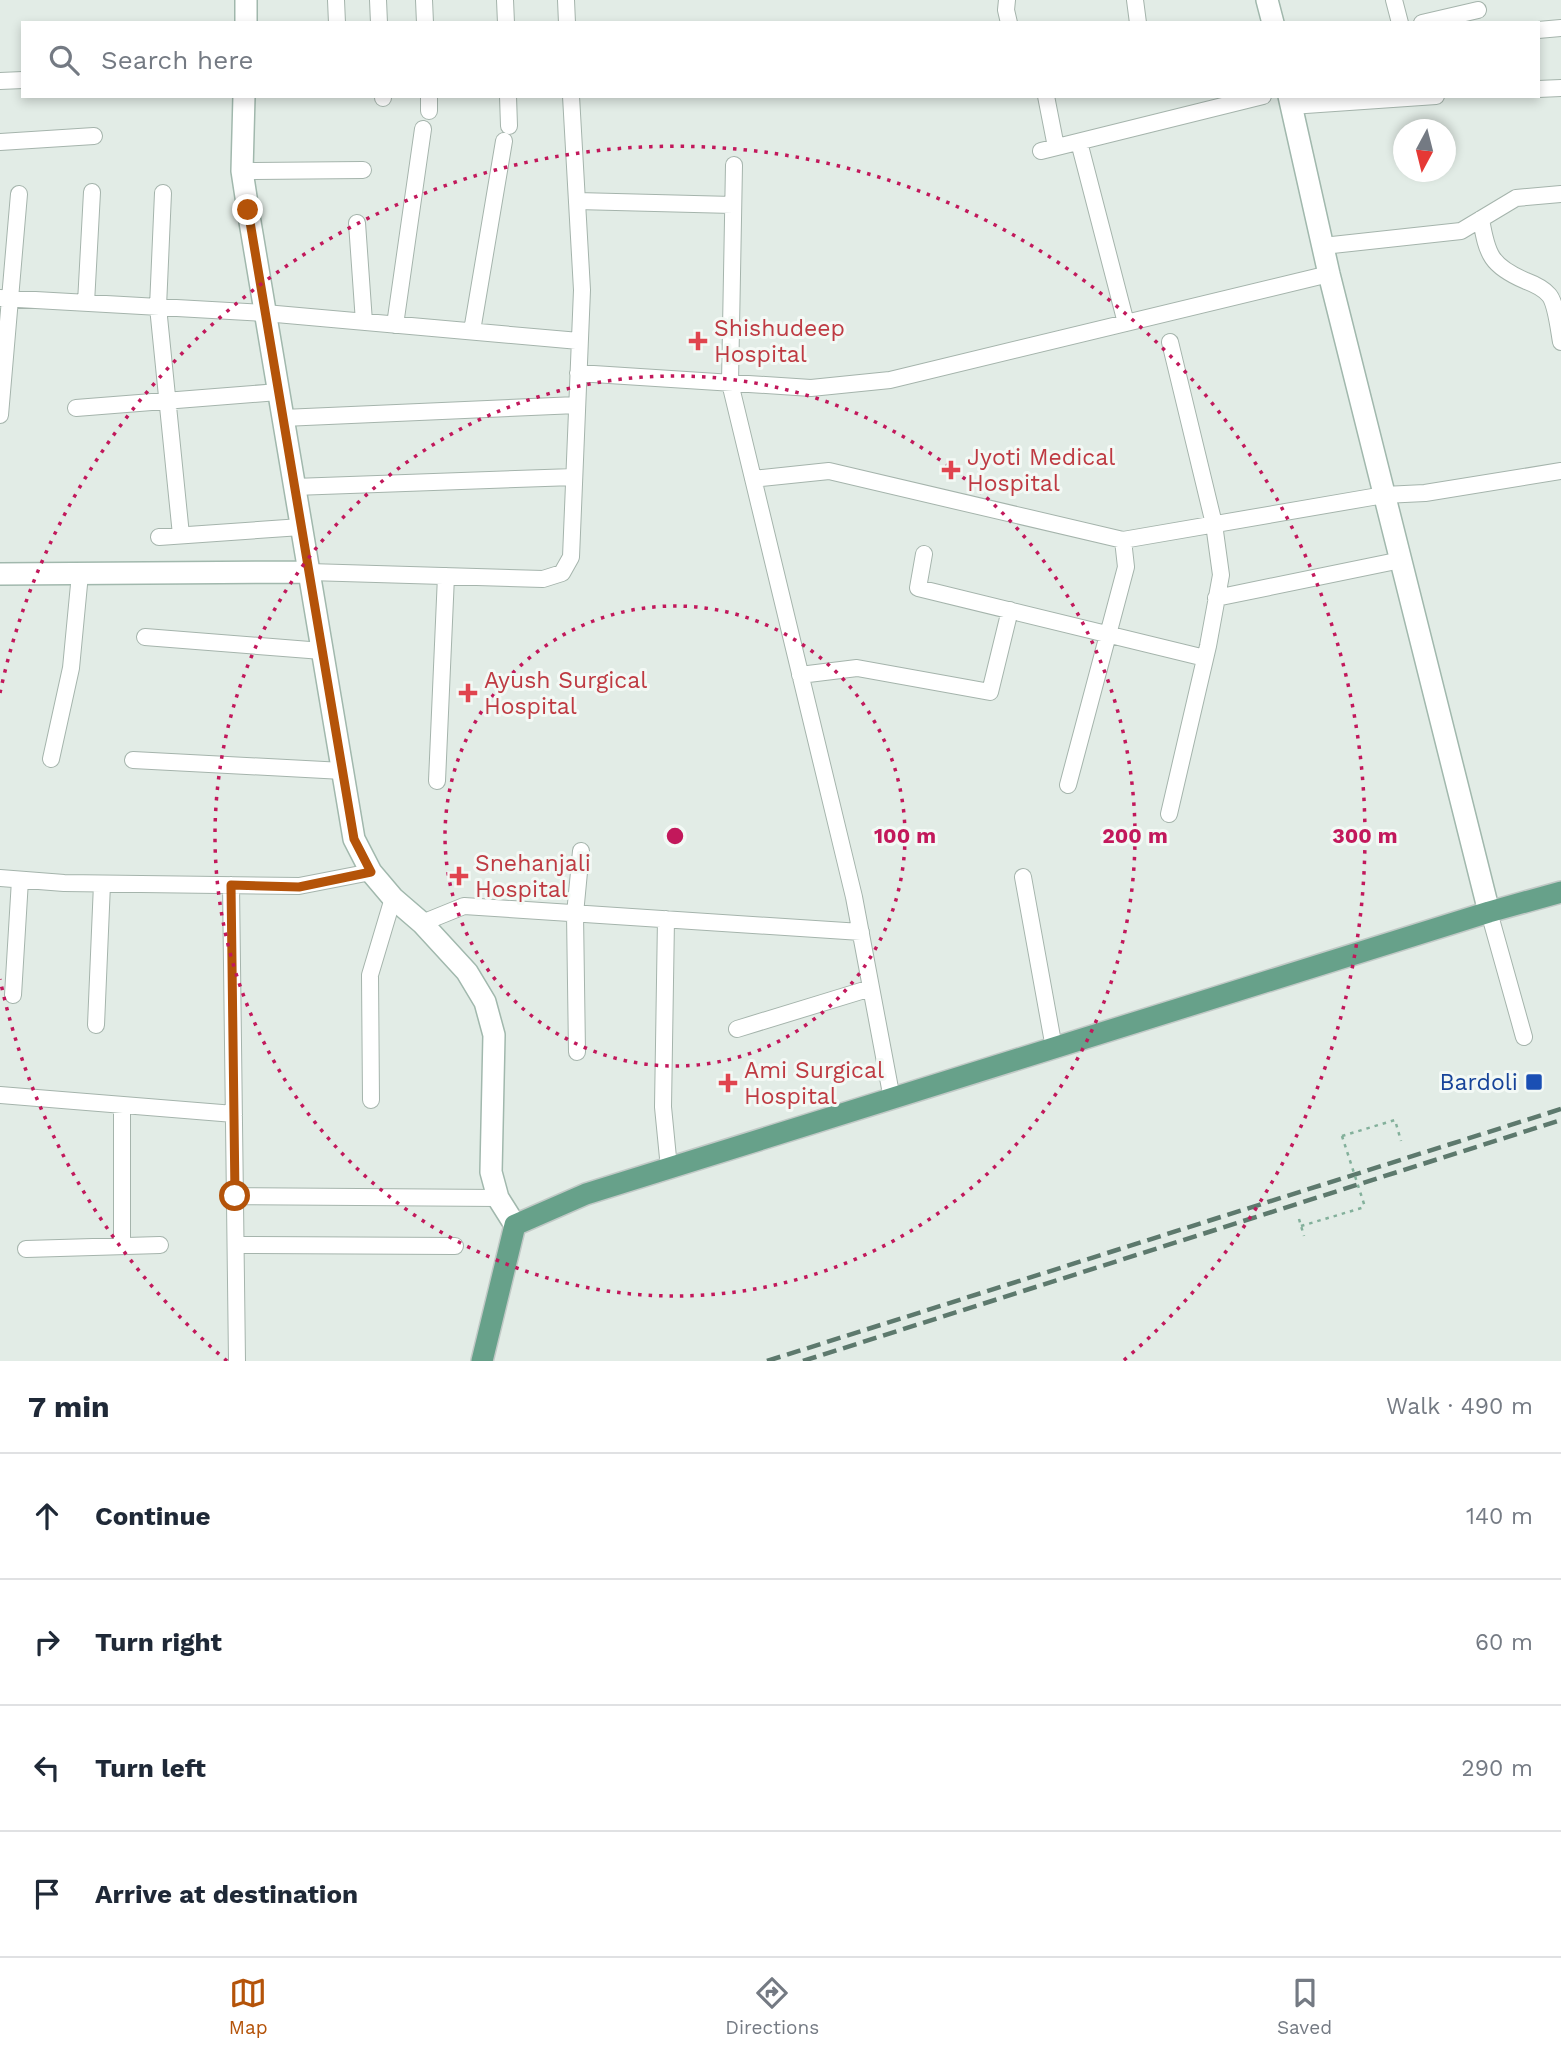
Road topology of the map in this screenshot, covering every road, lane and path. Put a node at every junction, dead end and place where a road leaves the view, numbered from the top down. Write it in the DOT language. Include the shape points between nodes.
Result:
graph roads {
  1 [pos="246,0"];
  2 [pos="336,0"];
  3 [pos="378,0"];
  4 [pos="424,0"];
  5 [pos="505,0"];
  6 [pos="566,0"];
  7 [pos="1007,0"];
  8 [pos="1135,0"];
  9 [pos="1268,0"];
  10 [pos="1394,0"];
  11 [pos="1478,11"];
  12 [pos="246,21"];
  13 [pos="337,21"];
  14 [pos="379,21"];
  15 [pos="425,21"];
  16 [pos="506,21"];
  17 [pos="568,21"];
  18 [pos="1009,21"];
  19 [pos="1138,21"];
  20 [pos="1273,21"];
  21 [pos="1399,21"];
  22 [pos="1431,21"];
  23 [pos="1561,28"];
  24 [pos="1540,30"];
  25 [pos="21,80"];
  26 [pos="0,81"];
  27 [pos="1561,88"];
  28 [pos="1540,89"];
  29 [pos="244,98"];
  30 [pos="508,98"];
  31 [pos="572,98"];
  32 [pos="1046,98"];
  33 [pos="1255,98"];
  34 [pos="1378,98"];
  35 [pos="1290,101"];
  36 [pos="423,129"];
  37 [pos="94,136"];
  38 [pos="0,142"];
  39 [pos="1079,142"];
  40 [pos="734,164"];
  41 [pos="363,170"];
  42 [pos="242,172"];
  43 [pos="92,192"];
  44 [pos="163,193"];
  45 [pos="19,194"];
  46 [pos="1561,194"];
  47 [pos="577,201"];
  48 [pos="733,205"];
  49 [pos="1480,219"];
  50 [pos="357,223"];
  51 [pos="1323,246"];
  52 [pos="1329,274"];
  53 [pos="1556,295"];
  54 [pos="6,298"];
  55 [pos="86,303"];
  56 [pos="158,307"];
  57 [pos="265,313"];
  58 [pos="364,322"];
  59 [pos="1126,323"];
  60 [pos="395,325"];
  61 [pos="472,331"];
  62 [pos="579,341"];
  63 [pos="1170,342"];
  64 [pos="1561,342"];
  65 [pos="3,363"];
  66 [pos="578,373"];
  67 [pos="730,383"];
  68 [pos="278,392"];
  69 [pos="166,401"];
  70 [pos="577,405"];
  71 [pos="76,408"];
  72 [pos="0,415"];
  73 [pos="283,418"];
  74 [pos="1561,471"];
  75 [pos="574,477"];
  76 [pos="753,479"];
  77 [pos="294,487"];
  78 [pos="1384,495"];
  79 [pos="1214,524"];
  80 [pos="301,527"];
  81 [pos="181,535"];
  82 [pos="159,537"];
  83 [pos="1123,540"];
  84 [pos="924,554"];
  85 [pos="1401,560"];
  86 [pos="309,572"];
  87 [pos="80,574"];
  88 [pos="0,575"];
  89 [pos="446,576"];
  90 [pos="1216,598"];
  91 [pos="1010,610"];
  92 [pos="1108,634"];
  93 [pos="145,637"];
  94 [pos="322,651"];
  95 [pos="1205,658"];
  96 [pos="800,675"];
  97 [pos="51,759"];
  98 [pos="133,760"];
  99 [pos="343,771"];
  100 [pos="437,781"];
  101 [pos="1068,785"];
  102 [pos="1169,814"];
  103 [pos="581,851"];
  104 [pos="371,872"];
  105 [pos="1023,877"];
  106 [pos="0,878"];
  107 [pos="20,880"];
  108 [pos="102,884"];
  109 [pos="231,885"];
  110 [pos="1561,892"];
  111 [pos="393,898"];
  112 [pos="1489,912"];
  113 [pos="575,914"];
  114 [pos="666,919"];
  115 [pos="422,923"];
  116 [pos="861,932"];
  117 [pos="871,988"];
  118 [pos="13,995"];
  119 [pos="96,1025"];
  120 [pos="737,1029"];
  121 [pos="1524,1037"];
  122 [pos="1054,1048"];
  123 [pos="577,1052"];
  124 [pos="0,1095"];
  125 [pos="892,1099"];
  126 [pos="371,1100"];
  127 [pos="121,1105"];
  128 [pos="234,1114"];
  129 [pos="1401,1141"];
  130 [pos="668,1168"];
  131 [pos="235,1196"];
  132 [pos="498,1198"];
  133 [pos="1299,1219"];
  134 [pos="515,1225"];
  135 [pos="1301,1226"];
  136 [pos="1304,1236"];
  137 [pos="160,1245"];
  138 [pos="236,1245"];
  139 [pos="121,1246"];
  140 [pos="455,1246"];
  141 [pos="26,1249"];
  142 [pos="237,1361"];
  143 [pos="482,1361"];
  1 -- 12 [label="street"];
  2 -- 13 [label="street"];
  3 -- 14 [label="street"];
  4 -- 15 [label="street"];
  5 -- 16 [label="street"];
  6 -- 17 [label="street"];
  7 -- 18 [label="street"];
  8 -- 19 [label="street"];
  9 -- 20 [label="street"];
  10 -- 21 [label="street"];
  11 -- 22 [label="street"];
  23 -- 24 [label="street"];
  25 -- 26 [label="street"];
  27 -- 28 [label="street"];
  29 -- 42 [label="street"];
  30 -- 61 [label="street" via="507,133"];
  31 -- 47 [label="street"];
  32 -- 39 [label="street" via="1048,149"];
  33 -- 39 [label="street"];
  34 -- 35 [label="street"];
  35 -- 51 [label="street"];
  36 -- 60 [label="street"];
  37 -- 38 [label="street"];
  39 -- 59 [label="street"];
  40 -- 48 [label="street"];
  41 -- 42 [label="street"];
  42 -- 57 [label="street"];
  43 -- 55 [label="street"];
  44 -- 56 [label="street"];
  45 -- 54 [label="street"];
  46 -- 49 [label="street" via="1516,198"];
  47 -- 48 [label="street"];
  47 -- 62 [label="street" via="582,290"];
  48 -- 67 [label="street"];
  49 -- 51 [label="street" via="1461,231"];
  49 -- 53 [label="street" via="1487,250 1499,266"];
  50 -- 58 [label="street"];
  51 -- 52 [label="street"];
  52 -- 59 [label="street"];
  52 -- 78 [label="street"];
  53 -- 64 [label="street"];
  54 -- 55 [label="street"];
  54 -- 65 [label="street"];
  55 -- 56 [label="street"];
  56 -- 57 [label="street"];
  56 -- 69 [label="street"];
  57 -- 58 [label="street"];
  57 -- 68 [label="street"];
  58 -- 60 [label="street"];
  59 -- 67 [label="street" via="890,380 811,388"];
  60 -- 61 [label="street"];
  61 -- 62 [label="street"];
  62 -- 66 [label="street"];
  63 -- 79 [label="street"];
  65 -- 72 [label="street"];
  66 -- 67 [label="street"];
  66 -- 70 [label="street"];
  67 -- 76 [label="street"];
  68 -- 69 [label="street"];
  68 -- 73 [label="street"];
  69 -- 71 [label="street"];
  69 -- 81 [label="street"];
  70 -- 73 [label="street"];
  70 -- 75 [label="street"];
  73 -- 77 [label="street"];
  74 -- 78 [label="street" via="1426,494"];
  75 -- 77 [label="street"];
  75 -- 89 [label="street" via="571,557 562,573 543,579"];
  76 -- 83 [label="street" via="829,471"];
  76 -- 96 [label="street"];
  77 -- 80 [label="street"];
  78 -- 79 [label="street"];
  78 -- 85 [label="street"];
  79 -- 83 [label="street"];
  79 -- 90 [label="street" via="1221,575"];
  80 -- 81 [label="street"];
  80 -- 86 [label="street"];
  81 -- 82 [label="street"];
  83 -- 92 [label="street" via="1126,566"];
  84 -- 91 [label="street" via="918,588"];
  85 -- 90 [label="street"];
  85 -- 112 [label="street"];
  86 -- 87 [label="street"];
  86 -- 89 [label="street"];
  86 -- 94 [label="street"];
  87 -- 88 [label="street"];
  87 -- 97 [label="street" via="71,668"];
  89 -- 100 [label="street"];
  90 -- 95 [label="street"];
  91 -- 92 [label="street"];
  91 -- 96 [label="street" via="990,692 857,668"];
  92 -- 95 [label="street"];
  92 -- 101 [label="street"];
  93 -- 94 [label="street"];
  94 -- 99 [label="street"];
  95 -- 102 [label="street"];
  96 -- 116 [label="street"];
  98 -- 99 [label="street"];
  99 -- 104 [label="street" via="354,839"];
  103 -- 113 [label="street"];
  104 -- 109 [label="street" via="299,887"];
  104 -- 111 [label="street"];
  105 -- 122 [label="street"];
  106 -- 107 [label="street"];
  107 -- 108 [label="street"];
  107 -- 118 [label="street"];
  108 -- 109 [label="street"];
  108 -- 119 [label="street"];
  109 -- 128 [label="street"];
  110 -- 112 [label="main road"];
  111 -- 115 [label="street"];
  111 -- 126 [label="street" via="370,975"];
  112 -- 121 [label="street"];
  112 -- 122 [label="main road"];
  113 -- 114 [label="street"];
  113 -- 115 [label="street" via="464,906"];
  113 -- 123 [label="street"];
  114 -- 116 [label="street"];
  114 -- 130 [label="street" via="663,1107"];
  115 -- 132 [label="street" via="467,972 485,1002 494,1035 491,1172"];
  116 -- 117 [label="street"];
  117 -- 120 [label="street"];
  117 -- 125 [label="street"];
  122 -- 125 [label="main road"];
  124 -- 127 [label="street"];
  125 -- 130 [label="main road"];
  127 -- 128 [label="street"];
  127 -- 139 [label="street"];
  128 -- 131 [label="street"];
  129 -- 135 [label="path, bridge" via="1395,1120 1342,1136 1365,1207"];
  130 -- 134 [label="main road"];
  131 -- 132 [label="street"];
  131 -- 138 [label="street"];
  132 -- 134 [label="street"];
  133 -- 135 [label="path"];
  134 -- 143 [label="main road"];
  135 -- 136 [label="path"];
  137 -- 139 [label="street"];
  138 -- 140 [label="street"];
  138 -- 142 [label="street"];
  139 -- 141 [label="street"];
}
